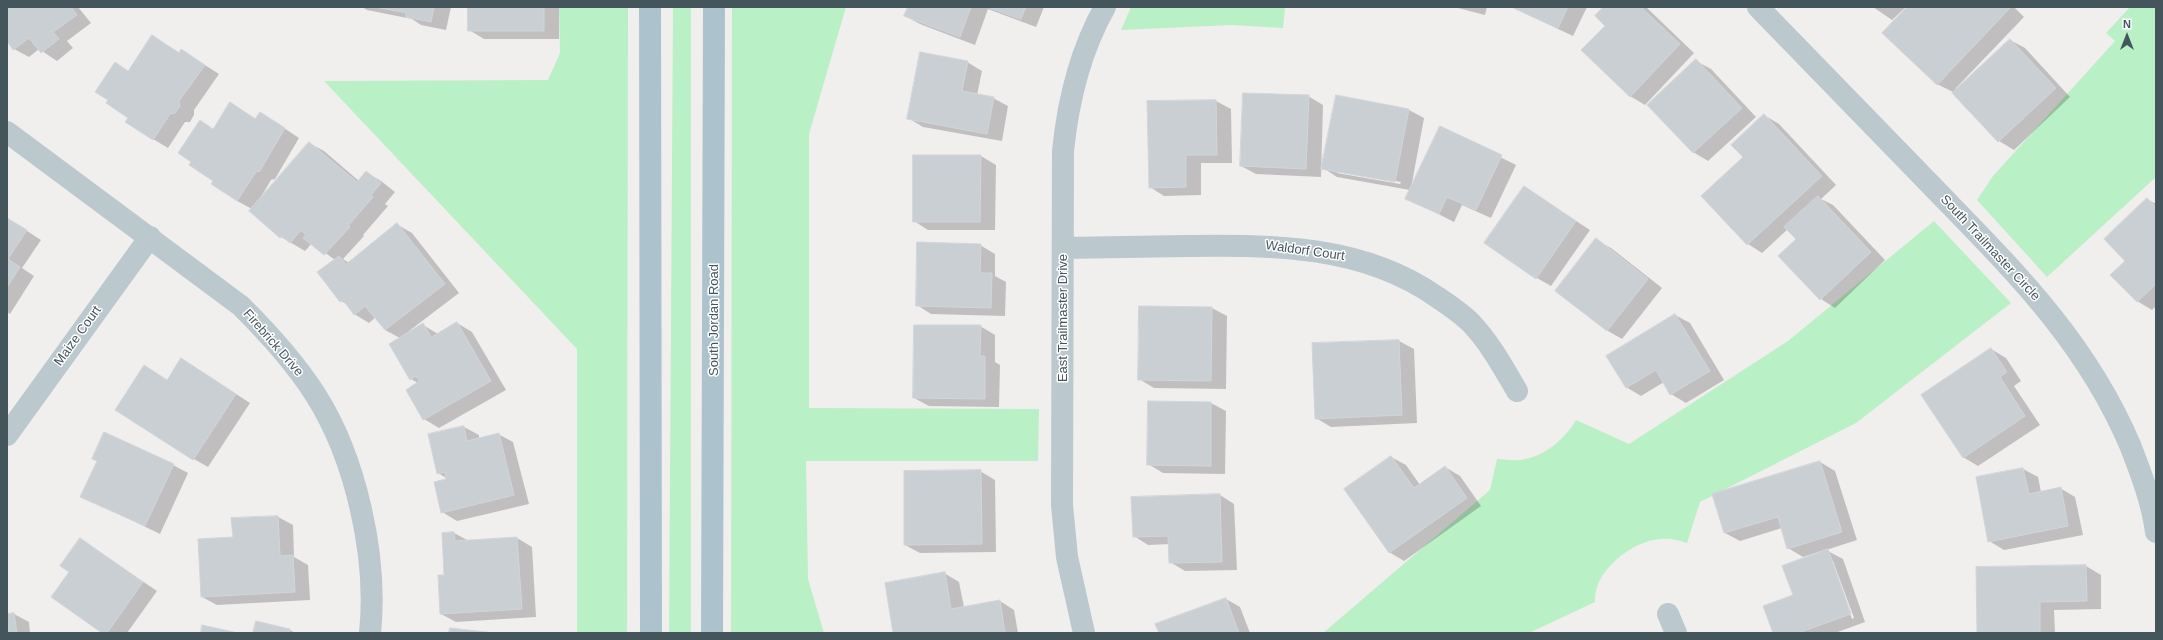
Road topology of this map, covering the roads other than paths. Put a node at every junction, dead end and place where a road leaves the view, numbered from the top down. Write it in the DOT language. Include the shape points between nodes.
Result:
graph roads {
  1 [pos="650,7"];
  2 [pos="714,7"];
  3 [pos="1105,7"];
  4 [pos="1758,7"];
  5 [pos="7,132"];
  6 [pos="150,237"];
  7 [pos="1063,248"];
  8 [pos="1517,391"];
  9 [pos="7,435"];
  10 [pos="2156,526"];
  11 [pos="370,633"];
  12 [pos="651,633"];
  13 [pos="712,633"];
  14 [pos="1084,633"];
  1 -- 12 [label="main road"];
  2 -- 13 [label="main road, South Jordan Road"];
  3 -- 7 [label="street, East Trailmaster Drive" via="1092,31 1078,72 1065,130"];
  4 -- 10 [label="street, South Trailmaster Circle" via="1972,227 2057,320 2089,365 2121,424 2143,479"];
  5 -- 6 [label="street, Firebrick Drive"];
  6 -- 9 [label="street, Maize Court"];
  6 -- 11 [label="street, Firebrick Drive" via="241,306 269,334 315,394 335,432 360,508 372,582"];
  7 -- 8 [label="street, Waldorf Court" via="1259,245 1322,251 1352,258 1404,277 1464,318 1488,342"];
  7 -- 14 [label="street, East Trailmaster Drive" via="1062,505 1067,558"];
}
